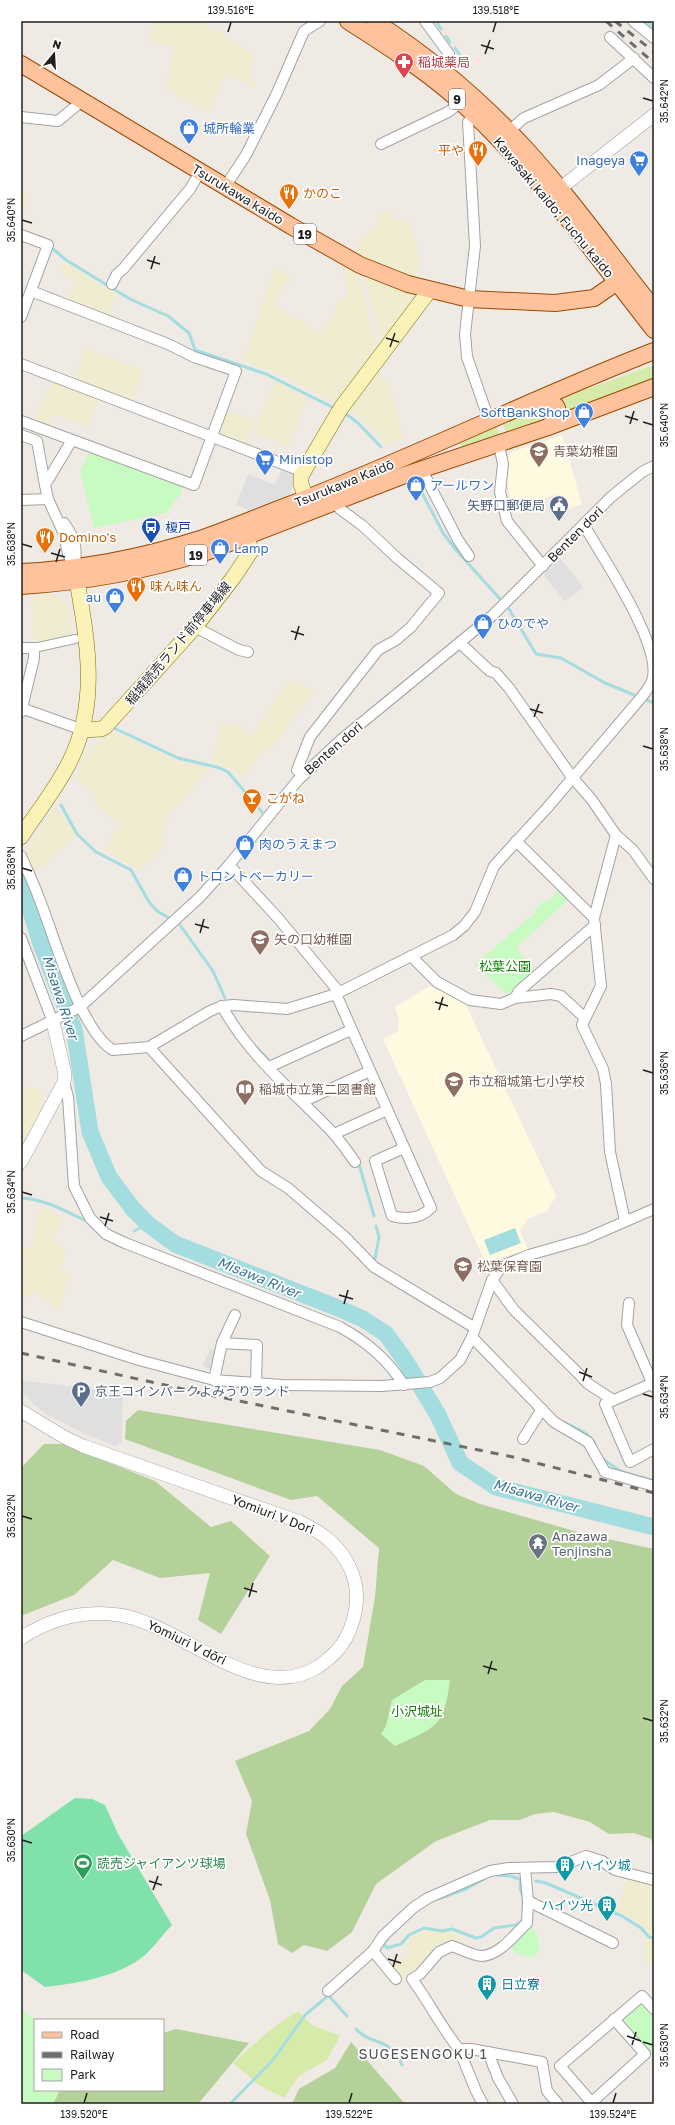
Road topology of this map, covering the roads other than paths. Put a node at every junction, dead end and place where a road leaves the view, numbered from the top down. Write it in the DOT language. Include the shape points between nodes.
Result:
graph roads {
  1 [pos="320,21"];
  2 [pos="348,21"];
  3 [pos="374,21"];
  4 [pos="425,21"];
  5 [pos="633,21"];
  6 [pos="610,37"];
  7 [pos="654,38"];
  8 [pos="21,58"];
  9 [pos="634,58"];
  10 [pos="21,64"];
  11 [pos="440,75"];
  12 [pos="654,78"];
  13 [pos="82,101"];
  14 [pos="461,102"];
  15 [pos="654,115"];
  16 [pos="474,116"];
  17 [pos="21,117"];
  18 [pos="509,131"];
  19 [pos="381,144"];
  20 [pos="200,172"];
  21 [pos="225,187"];
  22 [pos="554,193"];
  23 [pos="21,236"];
  24 [pos="622,279"];
  25 [pos="112,284"];
  26 [pos="31,291"];
  27 [pos="429,291"];
  28 [pos="469,298"];
  29 [pos="654,309"];
  30 [pos="21,318"];
  31 [pos="654,330"];
  32 [pos="654,351"];
  33 [pos="21,364"];
  34 [pos="654,387"];
  35 [pos="495,417"];
  36 [pos="21,421"];
  37 [pos="548,427"];
  38 [pos="460,433"];
  39 [pos="21,435"];
  40 [pos="211,438"];
  41 [pos="72,440"];
  42 [pos="498,445"];
  43 [pos="654,466"];
  44 [pos="422,470"];
  45 [pos="304,472"];
  46 [pos="45,485"];
  47 [pos="48,499"];
  48 [pos="21,500"];
  49 [pos="335,502"];
  50 [pos="309,505"];
  51 [pos="584,525"];
  52 [pos="247,536"];
  53 [pos="469,556"];
  54 [pos="543,566"];
  55 [pos="21,572"];
  56 [pos="76,575"];
  57 [pos="21,586"];
  58 [pos="195,627"];
  59 [pos="650,633"];
  60 [pos="76,639"];
  61 [pos="460,643"];
  62 [pos="21,648"];
  63 [pos="34,648"];
  64 [pos="248,652"];
  65 [pos="22,710"];
  66 [pos="83,730"];
  67 [pos="303,775"];
  68 [pos="572,777"];
  69 [pos="616,835"];
  70 [pos="21,837"];
  71 [pos="516,841"];
  72 [pos="21,856"];
  73 [pos="229,865"];
  74 [pos="654,879"];
  75 [pos="595,922"];
  76 [pos="21,938"];
  77 [pos="411,956"];
  78 [pos="337,993"];
  79 [pos="515,998"];
  80 [pos="222,1006"];
  81 [pos="80,1007"];
  82 [pos="585,1018"];
  83 [pos="53,1022"];
  84 [pos="351,1030"];
  85 [pos="21,1036"];
  86 [pos="149,1047"];
  87 [pos="269,1067"];
  88 [pos="370,1071"];
  89 [pos="64,1082"];
  90 [pos="302,1102"];
  91 [pos="386,1110"];
  92 [pos="334,1134"];
  93 [pos="404,1148"];
  94 [pos="21,1162"];
  95 [pos="356,1162"];
  96 [pos="654,1210"];
  97 [pos="626,1222"];
  98 [pos="492,1280"];
  99 [pos="629,1303"];
  100 [pos="235,1315"];
  101 [pos="21,1322"];
  102 [pos="474,1333"];
  103 [pos="222,1343"];
  104 [pos="649,1363"];
  105 [pos="214,1380"];
  106 [pos="256,1384"];
  107 [pos="406,1385"];
  108 [pos="653,1385"];
  109 [pos="613,1400"];
  110 [pos="542,1409"];
  111 [pos="21,1411"];
  112 [pos="523,1439"];
  113 [pos="654,1449"];
  114 [pos="654,1486"];
  115 [pos="21,1638"];
  116 [pos="525,1868"];
  117 [pos="654,1880"];
  118 [pos="528,1902"];
  119 [pos="613,1943"];
  120 [pos="373,1951"];
  121 [pos="396,1979"];
  122 [pos="328,1991"];
  123 [pos="654,2009"];
  124 [pos="614,2019"];
  125 [pos="459,2049"];
  126 [pos="488,2052"];
  127 [pos="593,2103"];
  128 [pos="483,2104"];
  129 [pos="513,2104"];
  130 [pos="558,2104"];
  1 -- 21 [label="street" via="304,32 246,155"];
  2 -- 11 [label="main road, Kawasaki kaido; Fuchu kaido / 9"];
  3 -- 11 [label="main road, 9"];
  4 -- 11 [label="street" via="449,54 448,62"];
  5 -- 7 [label="street"];
  6 -- 9 [label="street"];
  8 -- 10 [label="street"];
  9 -- 12 [label="street"];
  9 -- 18 [label="street" via="599,85 524,118"];
  10 -- 13 [label="main road, Tsurukawa kaido / 19"];
  11 -- 14 [label="main road, Kawasaki kaido; Fuchu kaido / 9"];
  11 -- 18 [label="main road, 9" via="475,97"];
  13 -- 17 [label="street" via="58,121"];
  13 -- 20 [label="main road, Tsurukawa kaido / 19"];
  14 -- 16 [label="main road, Kawasaki kaido; Fuchu kaido / 9"];
  14 -- 19 [label="street" via="448,112"];
  15 -- 22 [label="street"];
  16 -- 22 [label="main road, Kawasaki kaido; Fuchu kaido / 9"];
  16 -- 28 [label="street" via="468,122 475,226"];
  18 -- 22 [label="main road, 9"];
  20 -- 21 [label="main road, Tsurukawa kaido / 19"];
  20 -- 25 [label="street" via="190,189 117,274"];
  21 -- 27 [label="main road, Tsurukawa kaido / 19" via="360,265"];
  22 -- 24 [label="main road, Kawasaki kaido; Fuchu kaido / 9"];
  23 -- 26 [label="street" via="48,245"];
  24 -- 28 [label="main road, Tsurukawa kaido / 19" via="594,298 555,303"];
  24 -- 29 [label="main road, 9"];
  24 -- 31 [label="main road, Kawasaki kaido; Fuchu kaido / 9"];
  26 -- 30 [label="street"];
  26 -- 40 [label="street" via="168,344 194,357 236,371"];
  27 -- 28 [label="main road, Tsurukawa kaido / 19"];
  27 -- 45 [label="main road" via="344,404"];
  28 -- 35 [label="street" via="465,334 467,357"];
  32 -- 35 [label="main road, Tsurukawa Kaidō / 19"];
  33 -- 40 [label="street"];
  34 -- 37 [label="main road, Tsurukawa Kaidō / 19"];
  35 -- 37 [label="main road" via="549,402 555,405 558,413"];
  35 -- 38 [label="main road, Tsurukawa Kaidō / 19"];
  36 -- 41 [label="street"];
  37 -- 42 [label="main road, Tsurukawa Kaidō / 19"];
  38 -- 42 [label="main road" via="454,442 458,450"];
  38 -- 50 [label="main road, Tsurukawa Kaidō / 19"];
  39 -- 46 [label="street" via="37,441"];
  40 -- 41 [label="street" via="194,485"];
  40 -- 45 [label="street"];
  41 -- 46 [label="street"];
  42 -- 44 [label="main road, Tsurukawa Kaidō / 19"];
  42 -- 54 [label="street" via="503,464 500,492 506,521"];
  43 -- 51 [label="street, Benten dori" via="642,472 611,497"];
  44 -- 49 [label="main road, Tsurukawa Kaidō / 19"];
  44 -- 53 [label="street"];
  45 -- 50 [label="main road" via="301,484"];
  46 -- 47 [label="street"];
  47 -- 48 [label="street"];
  47 -- 56 [label="street" via="76,544"];
  49 -- 50 [label="main road, Tsurukawa Kaidō / 19"];
  49 -- 67 [label="street" via="439,593 411,627 396,640 378,650 310,737 297,770"];
  50 -- 52 [label="main road, Tsurukawa Kaidō / 19"];
  50 -- 56 [label="main road, Tsurukawa Kaidō / 19" via="163,550 108,563"];
  51 -- 54 [label="street, Benten dori"];
  51 -- 59 [label="street"];
  52 -- 56 [label="main road, Tsurukawa Kaidō / 19" via="157,567"];
  52 -- 58 [label="main road, 稲城読売ランド前停車場線" via="251,546 248,558"];
  54 -- 61 [label="street, Benten dori" via="507,603"];
  55 -- 56 [label="main road, Tsurukawa Kaidō / 19"];
  56 -- 57 [label="main road, Tsurukawa Kaidō / 19"];
  56 -- 66 [label="main road" via="89,673"];
  58 -- 64 [label="street"];
  58 -- 66 [label="main road, 稲城読売ランド前停車場線" via="105,727"];
  59 -- 68 [label="street" via="652,681 642,697"];
  60 -- 63 [label="street"];
  61 -- 67 [label="street, Benten dori" via="342,739"];
  61 -- 68 [label="street" via="490,671 496,673 509,688"];
  62 -- 63 [label="street"];
  63 -- 65 [label="street"];
  65 -- 66 [label="street"];
  66 -- 70 [label="main road" via="64,772"];
  67 -- 73 [label="street, Benten dori"];
  68 -- 69 [label="street" via="592,800"];
  68 -- 71 [label="street"];
  69 -- 74 [label="street" via="633,850"];
  69 -- 75 [label="street"];
  71 -- 75 [label="street"];
  71 -- 77 [label="street" via="494,866 474,912 464,926 454,935"];
  72 -- 81 [label="street"];
  73 -- 78 [label="street" via="278,918"];
  73 -- 81 [label="street, Benten dori" via="173,923"];
  75 -- 79 [label="street" via="519,991"];
  75 -- 82 [label="street" via="601,986"];
  76 -- 83 [label="street"];
  77 -- 78 [label="street"];
  77 -- 79 [label="street" via="437,982 470,1000 501,1004"];
  78 -- 80 [label="street" via="287,1009"];
  78 -- 84 [label="street"];
  79 -- 82 [label="street" via="551,994 561,996"];
  80 -- 86 [label="street"];
  80 -- 87 [label="street" via="232,1024"];
  81 -- 83 [label="street, Benten dori"];
  81 -- 86 [label="street" via="105,1046 113,1050"];
  82 -- 97 [label="street" via="582,1024 603,1069 610,1152"];
  83 -- 85 [label="street, Benten dori"];
  83 -- 89 [label="street" via="65,1074"];
  84 -- 87 [label="street"];
  84 -- 88 [label="street"];
  86 -- 102 [label="street" via="261,1171 288,1188 345,1237 373,1266"];
  87 -- 90 [label="street"];
  88 -- 90 [label="street"];
  88 -- 91 [label="street"];
  89 -- 94 [label="street"];
  89 -- 107 [label="street" via="68,1097 74,1186 90,1218 106,1234 340,1327 382,1355"];
  90 -- 92 [label="street"];
  91 -- 92 [label="street"];
  91 -- 93 [label="street"];
  92 -- 95 [label="street"];
  93 -- 93 [label="street" via="375,1161 392,1216 408,1219 425,1214 431,1208"];
  96 -- 97 [label="street"];
  97 -- 98 [label="street" via="585,1240 529,1254 510,1262 502,1266"];
  98 -- 102 [label="street"];
  98 -- 109 [label="street" via="514,1310 587,1383"];
  99 -- 104 [label="street" via="627,1325"];
  100 -- 103 [label="street"];
  101 -- 105 [label="street" via="139,1360"];
  102 -- 107 [label="street" via="460,1360 440,1378"];
  102 -- 110 [label="street"];
  103 -- 105 [label="street"];
  103 -- 106 [label="street" via="257,1345"];
  104 -- 108 [label="street"];
  105 -- 106 [label="street"];
  106 -- 107 [label="street"];
  108 -- 109 [label="street"];
  109 -- 113 [label="street" via="605,1404 630,1462"];
  110 -- 112 [label="street"];
  110 -- 114 [label="street" via="554,1422 588,1442 605,1472"];
  111 -- 115 [label="street, Yomiuri V Dori" via="83,1446 300,1522 316,1530 334,1544 346,1561 354,1579 357,1599 350,1631 337,1651 316,1668 285,1678 260,1676 244,1671 157,1626 121,1615 89,1614 62,1619 41,1626"];
  116 -- 117 [label="street" via="558,1867 586,1856 602,1861 615,1870"];
  116 -- 118 [label="street"];
  116 -- 120 [label="street" via="490,1871 428,1898 413,1908 383,1936"];
  118 -- 119 [label="street"];
  118 -- 125 [label="street" via="527,1923 492,1953 481,1956 452,1946 439,1952 420,1974 412,1979 429,2001 442,2028"];
  120 -- 121 [label="street"];
  120 -- 122 [label="street"];
  123 -- 124 [label="street" via="642,1996"];
  124 -- 127 [label="street" via="645,2054"];
  124 -- 127 [label="street" via="560,2066"];
  125 -- 126 [label="street"];
  125 -- 128 [label="street"];
  126 -- 129 [label="street" via="498,2078"];
  126 -- 130 [label="street" via="542,2062 547,2091"];
}
